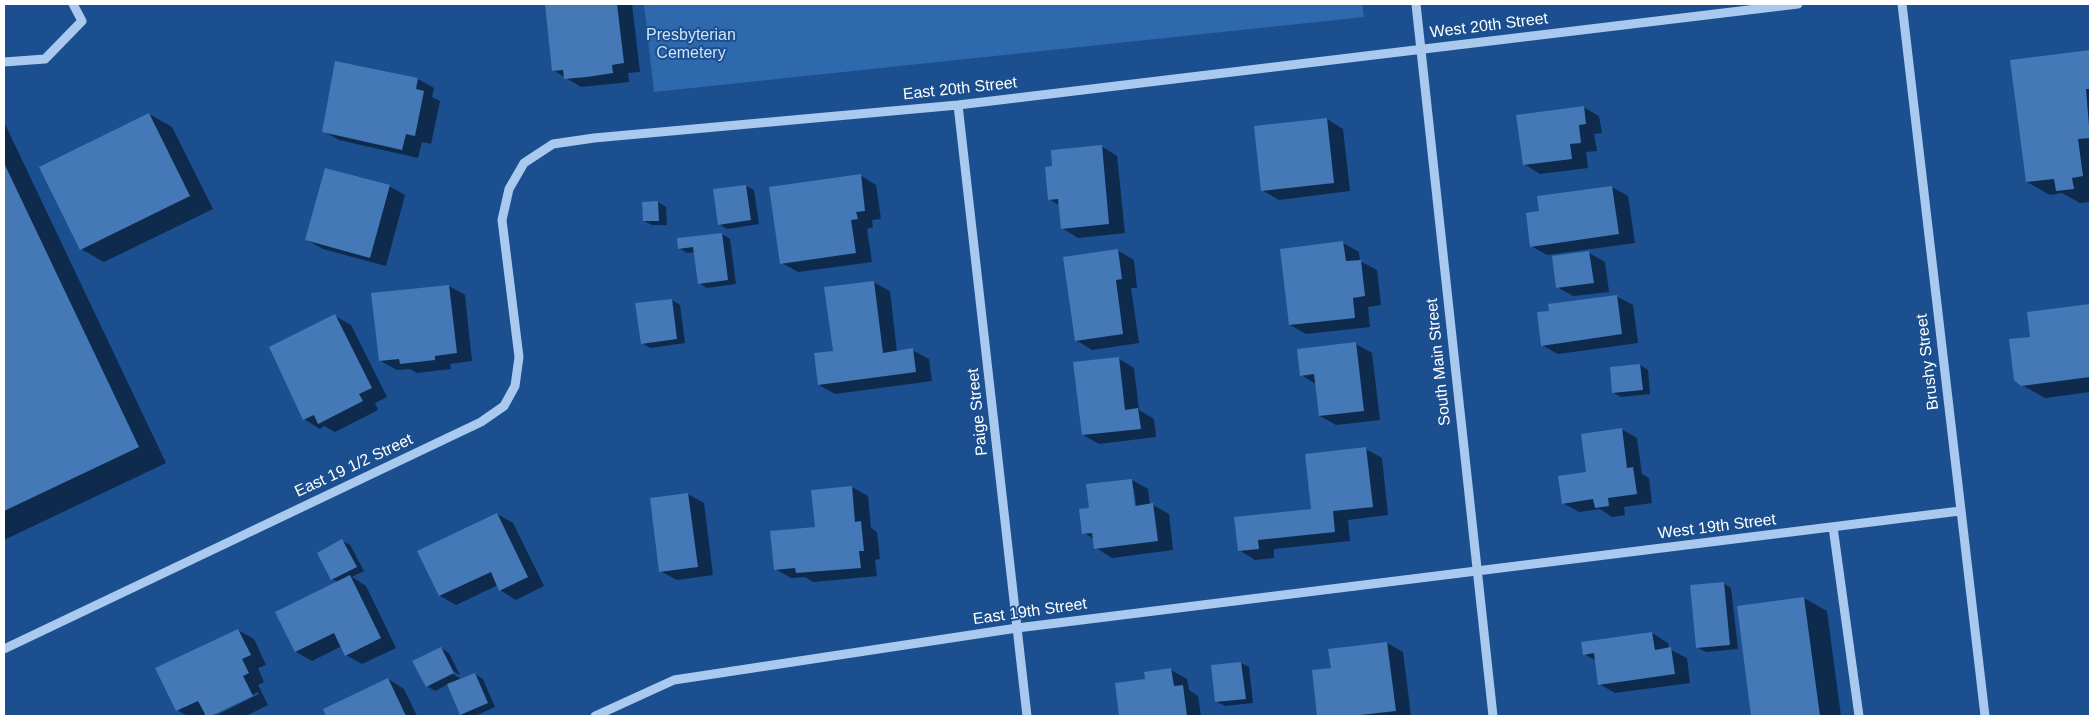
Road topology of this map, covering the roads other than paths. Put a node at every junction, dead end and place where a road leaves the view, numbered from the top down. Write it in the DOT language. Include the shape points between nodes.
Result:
graph roads {
  1 [pos="73,4"];
  2 [pos="1416,4"];
  3 [pos="1798,4"];
  4 [pos="1902,4"];
  5 [pos="1421,49"];
  6 [pos="4,62"];
  7 [pos="958,105"];
  8 [pos="515,178"];
  9 [pos="1960,511"];
  10 [pos="1833,527"];
  11 [pos="1477,572"];
  12 [pos="1018,628"];
  13 [pos="4,649"];
  14 [pos="595,716"];
  15 [pos="1027,716"];
  16 [pos="1493,716"];
  17 [pos="1859,716"];
  18 [pos="1985,716"];
  1 -- 6 [label="street" via="82,21 45,59"];
  2 -- 5 [label="street, South Main Street"];
  3 -- 5 [label="street, West 20th Street"];
  4 -- 9 [label="street, Brushy Street"];
  5 -- 7 [label="street, East 20th Street"];
  5 -- 11 [label="street, South Main Street"];
  7 -- 8 [label="street, East 20th Street" via="553,144 524,163"];
  7 -- 12 [label="street, Paige Street"];
  8 -- 13 [label="street, East 19 1/2 Street" via="508,189 502,220 519,357 516,386 504,406 481,422"];
  9 -- 10 [label="street, West 19th Street"];
  9 -- 18 [label="street, Brushy Street"];
  10 -- 11 [label="street, West 19th Street"];
  10 -- 17 [label="street"];
  11 -- 12 [label="street, East 19th Street"];
  11 -- 16 [label="street, South Main Street"];
  12 -- 14 [label="street, East 19th Street" via="674,680"];
  12 -- 15 [label="street, Paige Street"];
}
